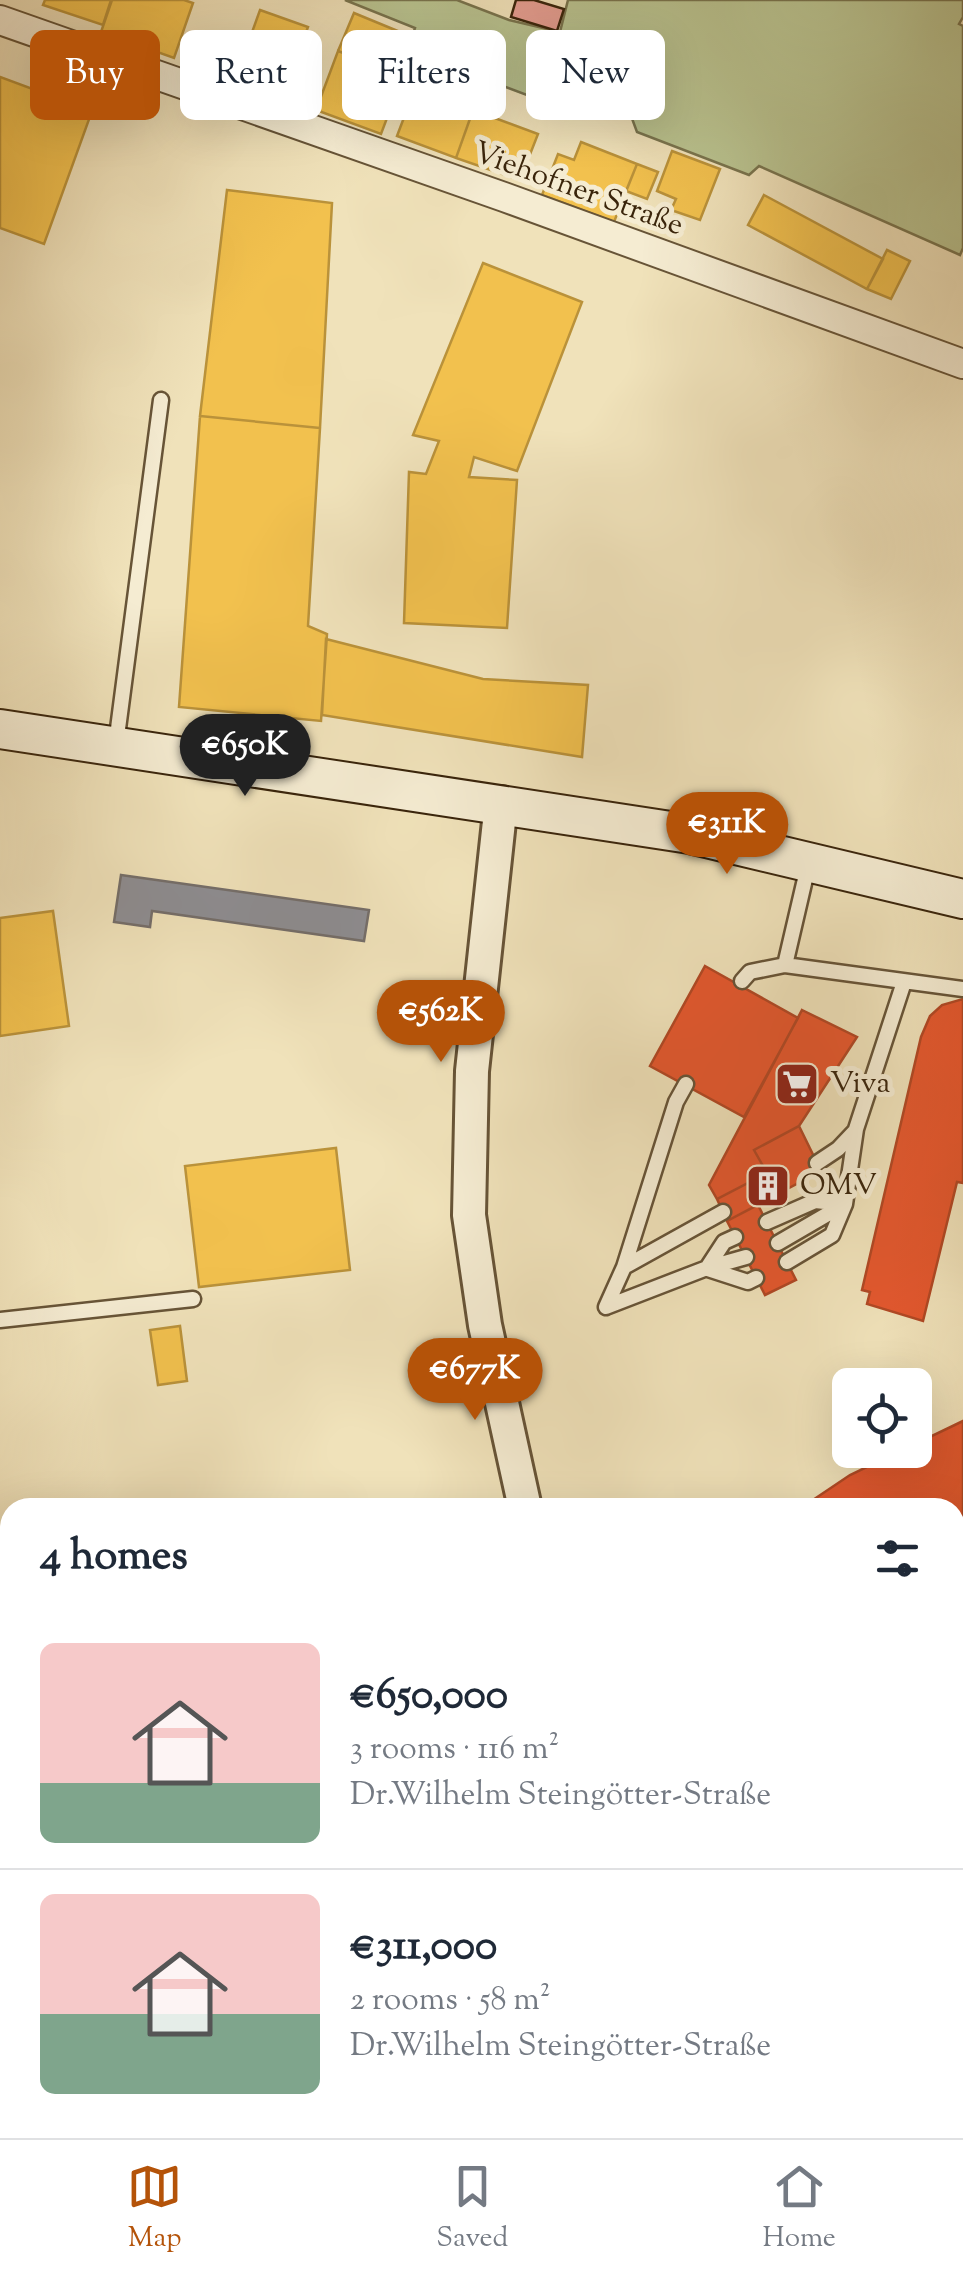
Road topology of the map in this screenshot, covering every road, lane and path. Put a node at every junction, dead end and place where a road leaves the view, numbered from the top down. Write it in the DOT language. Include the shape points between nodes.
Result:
graph roads {
  1 [pos="0,20"];
  2 [pos="963,364"];
  3 [pos="161,400"];
  4 [pos="0,729"];
  5 [pos="116,745"];
  6 [pos="501,803"];
  7 [pos="809,861"];
  8 [pos="963,898"];
  9 [pos="785,965"];
  10 [pos="742,982"];
  11 [pos="904,982"];
  12 [pos="963,989"];
  13 [pos="686,1084"];
  14 [pos="856,1129"];
  15 [pos="817,1163"];
  16 [pos="845,1204"];
  17 [pos="723,1212"];
  18 [pos="767,1222"];
  19 [pos="735,1236"];
  20 [pos="778,1244"];
  21 [pos="746,1257"];
  22 [pos="788,1262"];
  23 [pos="624,1266"];
  24 [pos="707,1268"];
  25 [pos="756,1278"];
  26 [pos="193,1299"];
  27 [pos="0,1320"];
  28 [pos="524,1498"];
  1 -- 2 [label="street, Viehofner Straße"];
  3 -- 5 [label="lane"];
  4 -- 5 [label="main road"];
  5 -- 6 [label="main road"];
  6 -- 7 [label="main road"];
  6 -- 28 [label="street" via="472,1071 469,1216 485,1325"];
  7 -- 8 [label="main road"];
  7 -- 9 [label="lane"];
  9 -- 10 [label="lane" via="750,972"];
  9 -- 11 [label="lane"];
  11 -- 12 [label="lane"];
  11 -- 14 [label="lane"];
  13 -- 23 [label="lane"];
  14 -- 15 [label="lane"];
  14 -- 16 [label="lane"];
  16 -- 18 [label="lane" via="814,1201"];
  16 -- 20 [label="lane"];
  16 -- 22 [label="lane" via="832,1234"];
  17 -- 23 [label="lane"];
  19 -- 24 [label="lane"];
  21 -- 24 [label="lane"];
  23 -- 24 [label="lane" via="606,1307"];
  24 -- 25 [label="lane" via="748,1282"];
  26 -- 27 [label="lane"];
}
